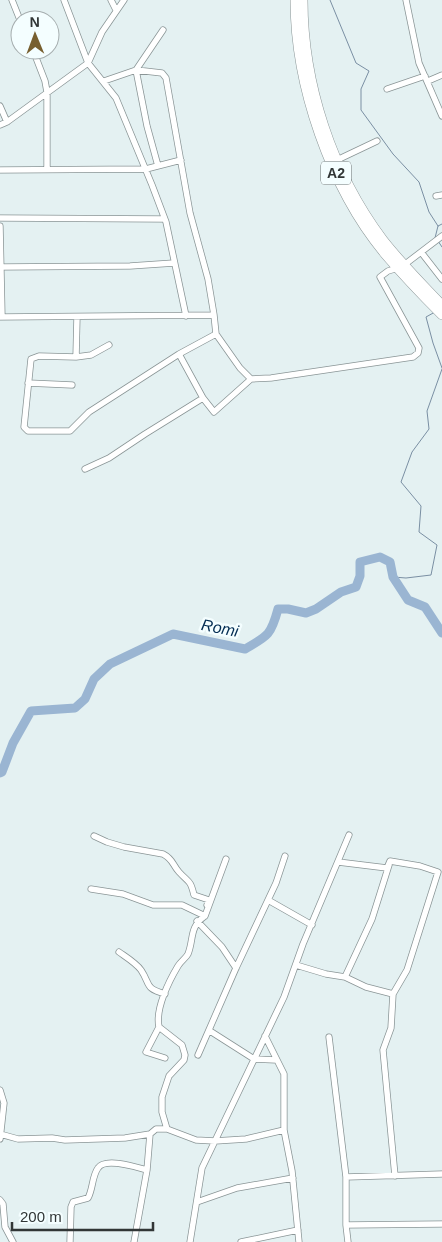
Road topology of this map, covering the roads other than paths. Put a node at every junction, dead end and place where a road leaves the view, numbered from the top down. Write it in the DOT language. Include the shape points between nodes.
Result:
graph roads {
  1 [pos="64,0"];
  2 [pos="111,0"];
  3 [pos="124,0"];
  4 [pos="295,0"];
  5 [pos="303,0"];
  6 [pos="406,0"];
  7 [pos="116,10"];
  8 [pos="163,30"];
  9 [pos="37,60"];
  10 [pos="88,63"];
  11 [pos="136,70"];
  12 [pos="442,75"];
  13 [pos="427,78"];
  14 [pos="104,81"];
  15 [pos="387,90"];
  16 [pos="47,92"];
  17 [pos="0,106"];
  18 [pos="442,116"];
  19 [pos="7,122"];
  20 [pos="0,125"];
  21 [pos="377,141"];
  22 [pos="181,160"];
  23 [pos="337,160"];
  24 [pos="158,166"];
  25 [pos="47,169"];
  26 [pos="146,169"];
  27 [pos="0,170"];
  28 [pos="0,218"];
  29 [pos="163,219"];
  30 [pos="0,226"];
  31 [pos="439,238"];
  32 [pos="421,252"];
  33 [pos="174,264"];
  34 [pos="1,267"];
  35 [pos="401,267"];
  36 [pos="442,279"];
  37 [pos="442,305"];
  38 [pos="442,315"];
  39 [pos="186,316"];
  40 [pos="214,316"];
  41 [pos="1,317"];
  42 [pos="77,317"];
  43 [pos="216,334"];
  44 [pos="109,345"];
  45 [pos="179,354"];
  46 [pos="76,357"];
  47 [pos="251,379"];
  48 [pos="28,383"];
  49 [pos="72,385"];
  50 [pos="203,398"];
  51 [pos="85,469"];
  52 [pos="349,835"];
  53 [pos="94,836"];
  54 [pos="285,856"];
  55 [pos="226,860"];
  56 [pos="390,861"];
  57 [pos="338,862"];
  58 [pos="91,890"];
  59 [pos="268,900"];
  60 [pos="204,916"];
  61 [pos="197,921"];
  62 [pos="312,925"];
  63 [pos="119,952"];
  64 [pos="296,965"];
  65 [pos="236,968"];
  66 [pos="345,977"];
  67 [pos="165,994"];
  68 [pos="393,994"];
  69 [pos="158,1027"];
  70 [pos="210,1031"];
  71 [pos="265,1036"];
  72 [pos="329,1037"];
  73 [pos="198,1055"];
  74 [pos="165,1058"];
  75 [pos="254,1059"];
  76 [pos="276,1060"];
  77 [pos="0,1090"];
  78 [pos="164,1120"];
  79 [pos="156,1129"];
  80 [pos="167,1129"];
  81 [pos="284,1130"];
  82 [pos="0,1134"];
  83 [pos="150,1134"];
  84 [pos="0,1139"];
  85 [pos="215,1141"];
  86 [pos="147,1170"];
  87 [pos="442,1174"];
  88 [pos="395,1176"];
  89 [pos="346,1177"];
  90 [pos="293,1178"];
  91 [pos="0,1200"];
  92 [pos="197,1202"];
  93 [pos="0,1216"];
  94 [pos="442,1224"];
  95 [pos="346,1225"];
  96 [pos="3,1226"];
  97 [pos="298,1230"];
  98 [pos="13,1242"];
  99 [pos="70,1242"];
  100 [pos="134,1242"];
  101 [pos="190,1242"];
  102 [pos="241,1242"];
  103 [pos="299,1242"];
  104 [pos="348,1242"];
  1 -- 10 [label="street"];
  2 -- 7 [label="street"];
  3 -- 7 [label="street"];
  4 -- 35 [label="highway, A2" via="301,65 322,143 362,222 384,253"];
  5 -- 23 [label="highway, A2" via="309,72"];
  6 -- 13 [label="street" via="419,63"];
  7 -- 10 [label="street"];
  8 -- 11 [label="street"];
  9 -- 16 [label="street"];
  10 -- 14 [label="street"];
  10 -- 16 [label="street"];
  11 -- 14 [label="street"];
  11 -- 22 [label="street" via="165,75"];
  11 -- 24 [label="street"];
  12 -- 13 [label="street"];
  13 -- 15 [label="street"];
  13 -- 18 [label="street"];
  14 -- 26 [label="street" via="116,98"];
  16 -- 19 [label="street"];
  16 -- 25 [label="street"];
  17 -- 19 [label="street"];
  19 -- 20 [label="street"];
  21 -- 23 [label="street"];
  22 -- 24 [label="street"];
  22 -- 40 [label="street"];
  23 -- 35 [label="highway, A2" via="371,222"];
  24 -- 26 [label="street"];
  25 -- 26 [label="street"];
  25 -- 27 [label="street"];
  26 -- 29 [label="street"];
  28 -- 29 [label="street"];
  29 -- 33 [label="street"];
  30 -- 34 [label="street"];
  31 -- 32 [label="street"];
  32 -- 35 [label="street"];
  32 -- 36 [label="street"];
  33 -- 34 [label="street"];
  33 -- 39 [label="street"];
  34 -- 41 [label="street"];
  35 -- 37 [label="highway, A2"];
  35 -- 38 [label="highway, A2"];
  35 -- 47 [label="street" via="380,277 418,348 413,357"];
  39 -- 40 [label="street"];
  39 -- 42 [label="street"];
  40 -- 43 [label="street"];
  41 -- 42 [label="street"];
  42 -- 46 [label="street"];
  43 -- 45 [label="street"];
  43 -- 47 [label="street"];
  44 -- 46 [label="street" via="91,355"];
  45 -- 48 [label="street" via="89,412 70,430 25,429"];
  45 -- 50 [label="street"];
  46 -- 48 [label="street" via="34,357"];
  47 -- 50 [label="street" via="214,412"];
  48 -- 49 [label="street"];
  50 -- 51 [label="street" via="109,458"];
  52 -- 57 [label="street"];
  53 -- 60 [label="street" via="169,857 189,880 194,896 209,900"];
  54 -- 59 [label="street"];
  55 -- 60 [label="street"];
  56 -- 57 [label="street" via="387,868"];
  56 -- 66 [label="street" via="372,919"];
  56 -- 68 [label="street" via="438,872 407,970"];
  57 -- 62 [label="street"];
  58 -- 60 [label="street" via="123,894 153,905 182,905"];
  59 -- 62 [label="street"];
  59 -- 65 [label="street"];
  60 -- 61 [label="street"];
  61 -- 65 [label="street" via="222,947"];
  61 -- 67 [label="street" via="189,952"];
  62 -- 64 [label="street"];
  63 -- 67 [label="street" via="140,969 153,991"];
  64 -- 66 [label="street"];
  64 -- 71 [label="street"];
  65 -- 70 [label="street"];
  66 -- 68 [label="street"];
  67 -- 69 [label="street"];
  68 -- 88 [label="street" via="391,1028 383,1050"];
  69 -- 74 [label="street" via="146,1052"];
  69 -- 78 [label="street" via="182,1045 184,1055 184,1060 169,1076 162,1097"];
  70 -- 73 [label="street"];
  70 -- 75 [label="street"];
  71 -- 75 [label="street"];
  71 -- 76 [label="street"];
  72 -- 89 [label="street"];
  75 -- 76 [label="street"];
  75 -- 85 [label="street"];
  76 -- 81 [label="street" via="284,1074"];
  77 -- 82 [label="street" via="4,1103"];
  78 -- 79 [label="street"];
  78 -- 80 [label="street"];
  79 -- 80 [label="street"];
  79 -- 83 [label="street"];
  80 -- 85 [label="street" via="196,1140"];
  81 -- 85 [label="street" via="246,1139"];
  81 -- 90 [label="street"];
  82 -- 83 [label="street" via="65,1140"];
  82 -- 84 [label="street"];
  83 -- 86 [label="street"];
  85 -- 92 [label="street" via="202,1168"];
  86 -- 99 [label="street" via="116,1163 100,1166 88,1198 73,1202 71,1207"];
  86 -- 100 [label="street"];
  87 -- 88 [label="street"];
  88 -- 89 [label="street"];
  89 -- 95 [label="street"];
  90 -- 92 [label="street" via="237,1188"];
  90 -- 97 [label="street"];
  91 -- 96 [label="street" via="3,1204"];
  92 -- 101 [label="street"];
  93 -- 96 [label="street"];
  94 -- 95 [label="street"];
  95 -- 104 [label="street"];
  96 -- 98 [label="street"];
  97 -- 102 [label="street"];
  97 -- 103 [label="street"];
}
